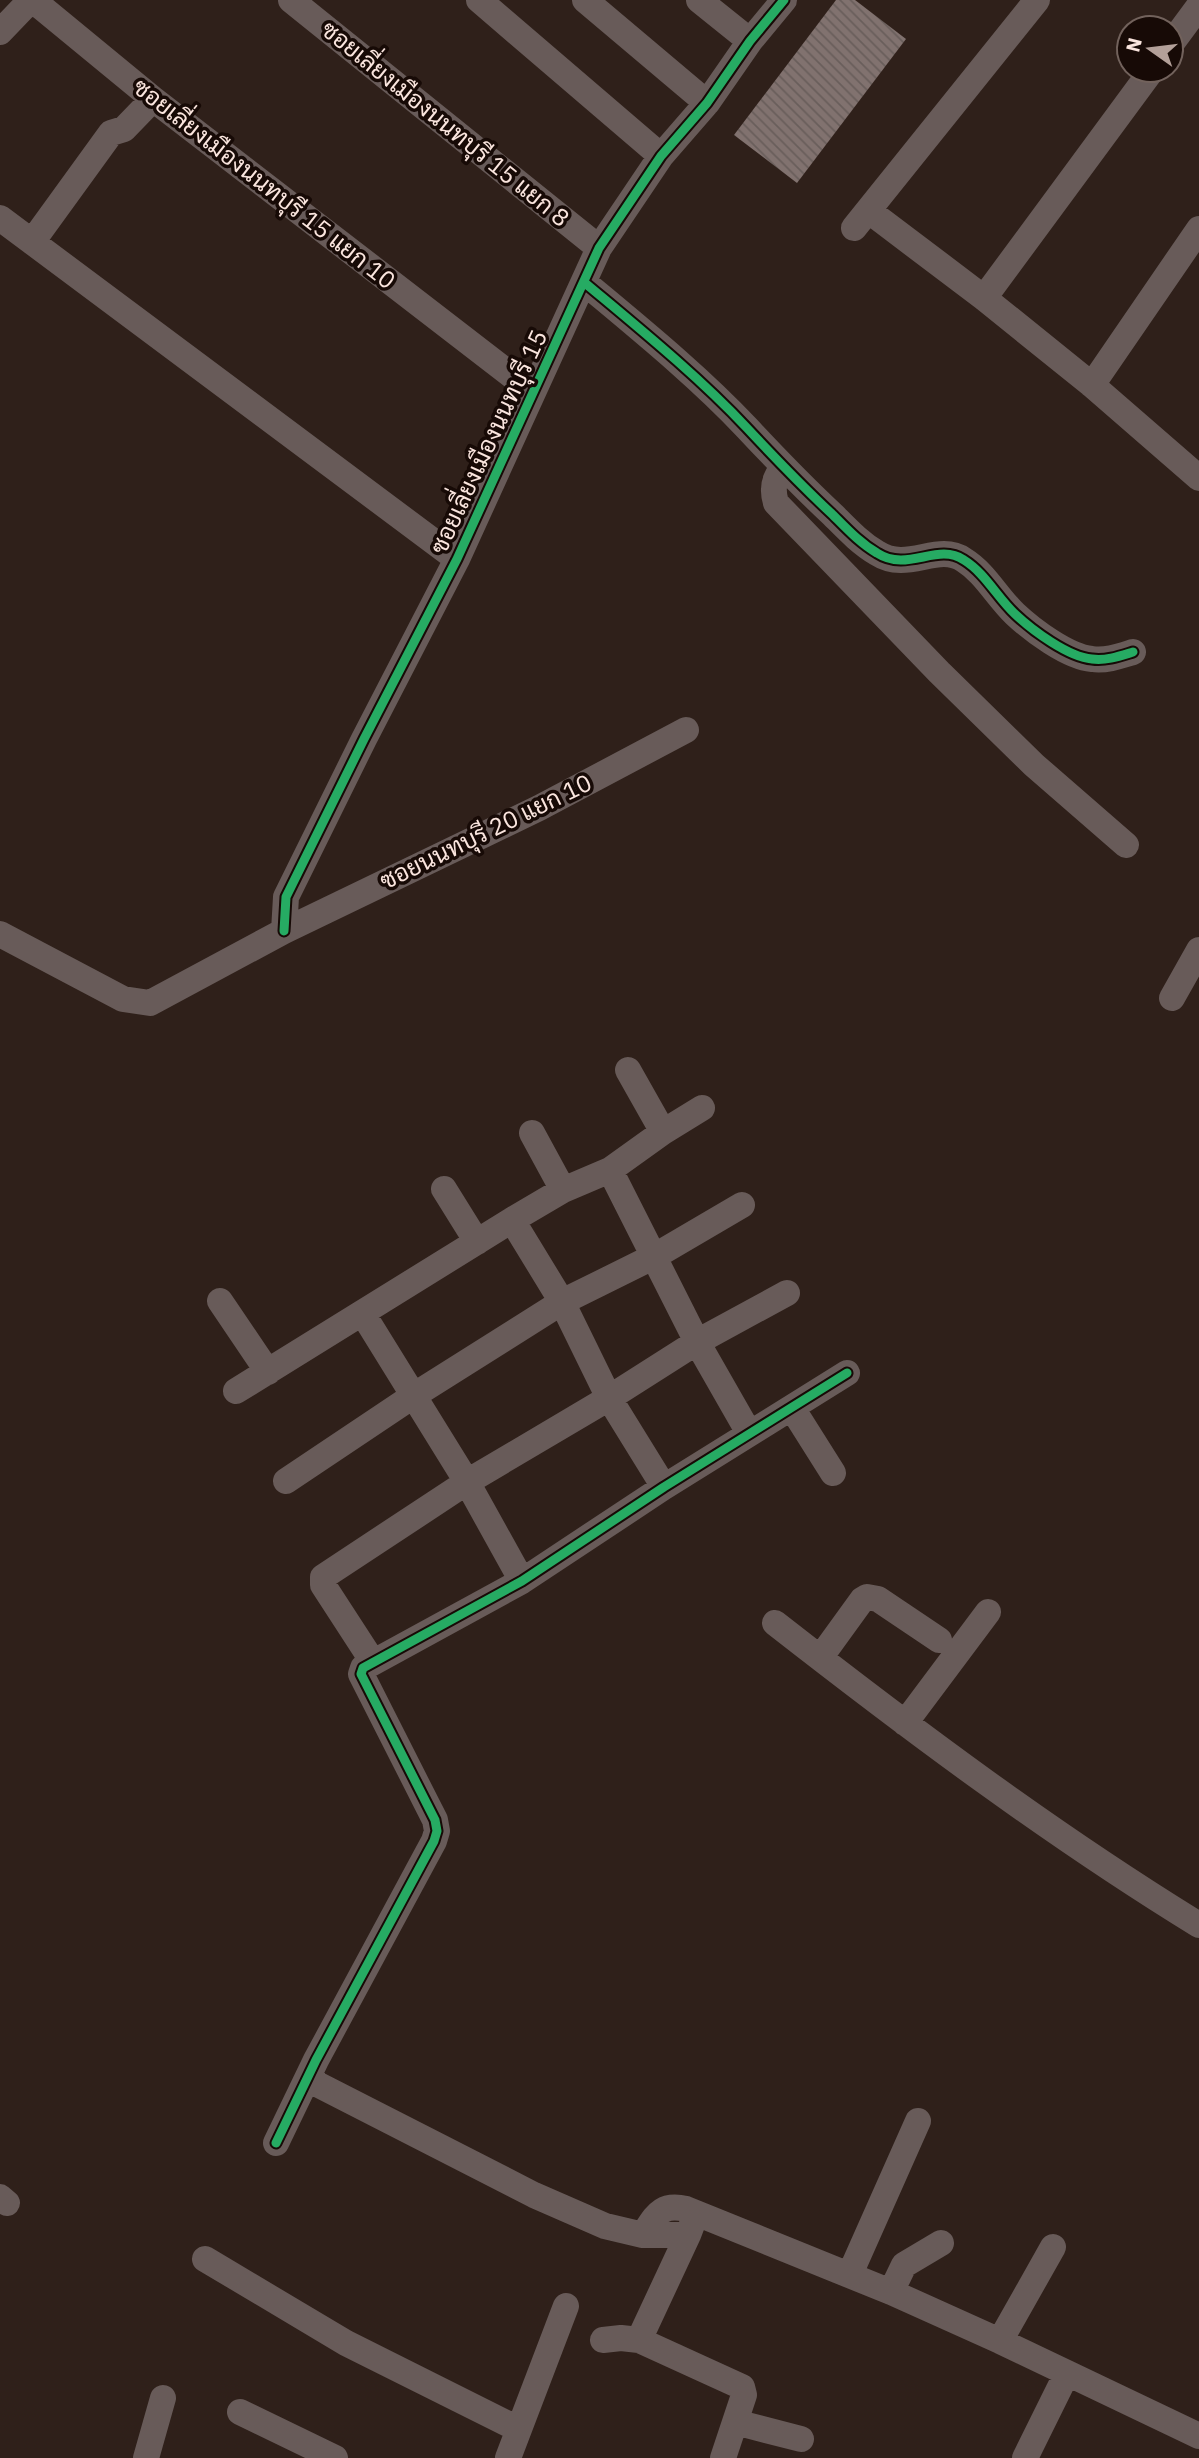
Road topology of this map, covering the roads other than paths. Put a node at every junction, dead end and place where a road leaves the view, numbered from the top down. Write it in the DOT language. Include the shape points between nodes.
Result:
graph roads {
  1 [pos="290,0"];
  2 [pos="479,0"];
  3 [pos="585,0"];
  4 [pos="699,0"];
  5 [pos="784,0"];
  6 [pos="1038,0"];
  7 [pos="1199,6"];
  8 [pos="1185,25"];
  9 [pos="0,32"];
  10 [pos="750,41"];
  11 [pos="1142,84"];
  12 [pos="153,99"];
  13 [pos="707,103"];
  14 [pos="661,156"];
  15 [pos="0,218"];
  16 [pos="1199,229"];
  17 [pos="32,242"];
  18 [pos="599,248"];
  19 [pos="585,283"];
  20 [pos="984,298"];
  21 [pos="1092,385"];
  22 [pos="532,391"];
  23 [pos="783,468"];
  24 [pos="1198,475"];
  25 [pos="457,559"];
  26 [pos="1133,652"];
  27 [pos="686,730"];
  28 [pos="1126,845"];
  29 [pos="284,931"];
  30 [pos="0,934"];
  31 [pos="1199,950"];
  32 [pos="1172,998"];
  33 [pos="628,1070"];
  34 [pos="702,1108"];
  35 [pos="663,1132"];
  36 [pos="532,1133"];
  37 [pos="610,1170"];
  38 [pos="444,1189"];
  39 [pos="563,1189"];
  40 [pos="742,1205"];
  41 [pos="512,1220"];
  42 [pos="477,1242"];
  43 [pos="655,1256"];
  44 [pos="787,1293"];
  45 [pos="220,1301"];
  46 [pos="562,1302"];
  47 [pos="363,1314"];
  48 [pos="697,1342"];
  49 [pos="268,1372"];
  50 [pos="847,1373"];
  51 [pos="236,1391"];
  52 [pos="413,1396"];
  53 [pos="609,1398"];
  54 [pos="792,1408"];
  55 [pos="750,1433"];
  56 [pos="833,1473"];
  57 [pos="286,1481"];
  58 [pos="467,1482"];
  59 [pos="664,1487"];
  60 [pos="522,1581"];
  61 [pos="988,1612"];
  62 [pos="775,1623"];
  63 [pos="939,1640"];
  64 [pos="820,1658"];
  65 [pos="373,1661"];
  66 [pos="905,1723"];
  67 [pos="1199,1925"];
  68 [pos="311,2073"];
  69 [pos="918,2121"];
  70 [pos="276,2143"];
  71 [pos="692,2225"];
  72 [pos="941,2243"];
  73 [pos="1053,2247"];
  74 [pos="205,2259"];
  75 [pos="850,2274"];
  76 [pos="891,2292"];
  77 [pos="566,2306"];
  78 [pos="603,2340"];
  79 [pos="639,2340"];
  80 [pos="1000,2341"];
  81 [pos="1066,2373"];
  82 [pos="163,2398"];
  83 [pos="240,2412"];
  84 [pos="735,2422"];
  85 [pos="518,2429"];
  86 [pos="1199,2436"];
  87 [pos="801,2439"];
  88 [pos="146,2458"];
  89 [pos="335,2458"];
  90 [pos="508,2458"];
  91 [pos="723,2458"];
  92 [pos="1025,2458"];
  1 -- 18 [label="street, ซอยเลี่ยงเมืองนนทบุรี 15 แยก 8"];
  2 -- 14 [label="street"];
  3 -- 13 [label="street"];
  4 -- 10 [label="street"];
  5 -- 10 [label="street, ซอยเลี่ยงเมืองนนทบุรี 15"];
  6 -- 20 [label="street" via="861,220"];
  7 -- 8 [label="street"];
  9 -- 12 [label="street, ซอยเลี่ยงเมืองนนทบุรี 15 แยก 10" via="31,2"];
  10 -- 13 [label="street, ซอยเลี่ยงเมืองนนทบุรี 15"];
  11 -- 20 [label="street"];
  12 -- 17 [label="street" via="124,129 111,133"];
  12 -- 22 [label="street, ซอยเลี่ยงเมืองนนทบุรี 15 แยก 10"];
  13 -- 14 [label="street, ซอยเลี่ยงเมืองนนทบุรี 15"];
  14 -- 18 [label="street, ซอยเลี่ยงเมืองนนทบุรี 15"];
  15 -- 17 [label="street"];
  16 -- 21 [label="street"];
  17 -- 25 [label="street"];
  18 -- 19 [label="street, ซอยเลี่ยงเมืองนนทบุรี 15"];
  19 -- 22 [label="street, ซอยเลี่ยงเมืองนนทบุรี 15"];
  19 -- 23 [label="street" via="656,342"];
  20 -- 21 [label="street"];
  21 -- 24 [label="street"];
  22 -- 25 [label="street, ซอยเลี่ยงเมืองนนทบุรี 15"];
  23 -- 26 [label="street" via="878,554 901,562 940,554 961,558 1015,614 1072,653 1109,659"];
  23 -- 28 [label="street" via="774,482 776,503 967,700"];
  25 -- 29 [label="street, ซอยเลี่ยงเมืองนนทบุรี 15" via="286,897"];
  27 -- 29 [label="street, ซอยนนทบุรี 20 แยก 10" via="539,808"];
  29 -- 30 [label="street, ซอยนนทบุรี 20 แยก 10" via="149,1003 123,999"];
  31 -- 32 [label="street"];
  33 -- 35 [label="street"];
  34 -- 35 [label="street"];
  35 -- 37 [label="street"];
  36 -- 39 [label="street"];
  37 -- 39 [label="street"];
  37 -- 43 [label="street"];
  38 -- 42 [label="street"];
  39 -- 41 [label="street"];
  40 -- 43 [label="street"];
  41 -- 42 [label="street"];
  41 -- 46 [label="street"];
  42 -- 47 [label="street"];
  43 -- 46 [label="street"];
  43 -- 48 [label="street"];
  44 -- 48 [label="street"];
  45 -- 49 [label="street"];
  46 -- 52 [label="street"];
  46 -- 53 [label="street"];
  47 -- 49 [label="street"];
  47 -- 52 [label="street"];
  48 -- 53 [label="street"];
  48 -- 55 [label="street"];
  49 -- 51 [label="street"];
  50 -- 54 [label="street"];
  52 -- 57 [label="street"];
  52 -- 58 [label="street"];
  53 -- 58 [label="street"];
  53 -- 59 [label="street"];
  54 -- 55 [label="street"];
  54 -- 56 [label="street"];
  55 -- 59 [label="street"];
  58 -- 60 [label="street"];
  58 -- 65 [label="street" via="323,1577 323,1585"];
  59 -- 60 [label="street"];
  60 -- 65 [label="street"];
  61 -- 66 [label="street"];
  62 -- 64 [label="street"];
  63 -- 64 [label="street" via="878,1599 867,1597"];
  64 -- 66 [label="street"];
  65 -- 68 [label="street" via="361,1674 437,1831"];
  66 -- 67 [label="street" via="1071,1843"];
  68 -- 70 [label="street"];
  68 -- 71 [label="street" via="314,2083 605,2226 643,2235"];
  69 -- 75 [label="street"];
  71 -- 75 [label="street"];
  71 -- 79 [label="street"];
  72 -- 76 [label="street" via="904,2265"];
  73 -- 80 [label="street"];
  74 -- 85 [label="street" via="346,2343"];
  75 -- 76 [label="street"];
  76 -- 80 [label="street"];
  77 -- 85 [label="street"];
  78 -- 79 [label="street"];
  79 -- 84 [label="street" via="742,2387 744,2396"];
  80 -- 81 [label="street"];
  81 -- 86 [label="street"];
  81 -- 92 [label="street"];
  82 -- 88 [label="street"];
  83 -- 89 [label="street"];
  84 -- 87 [label="street"];
  84 -- 91 [label="street"];
  85 -- 90 [label="street"];
}
